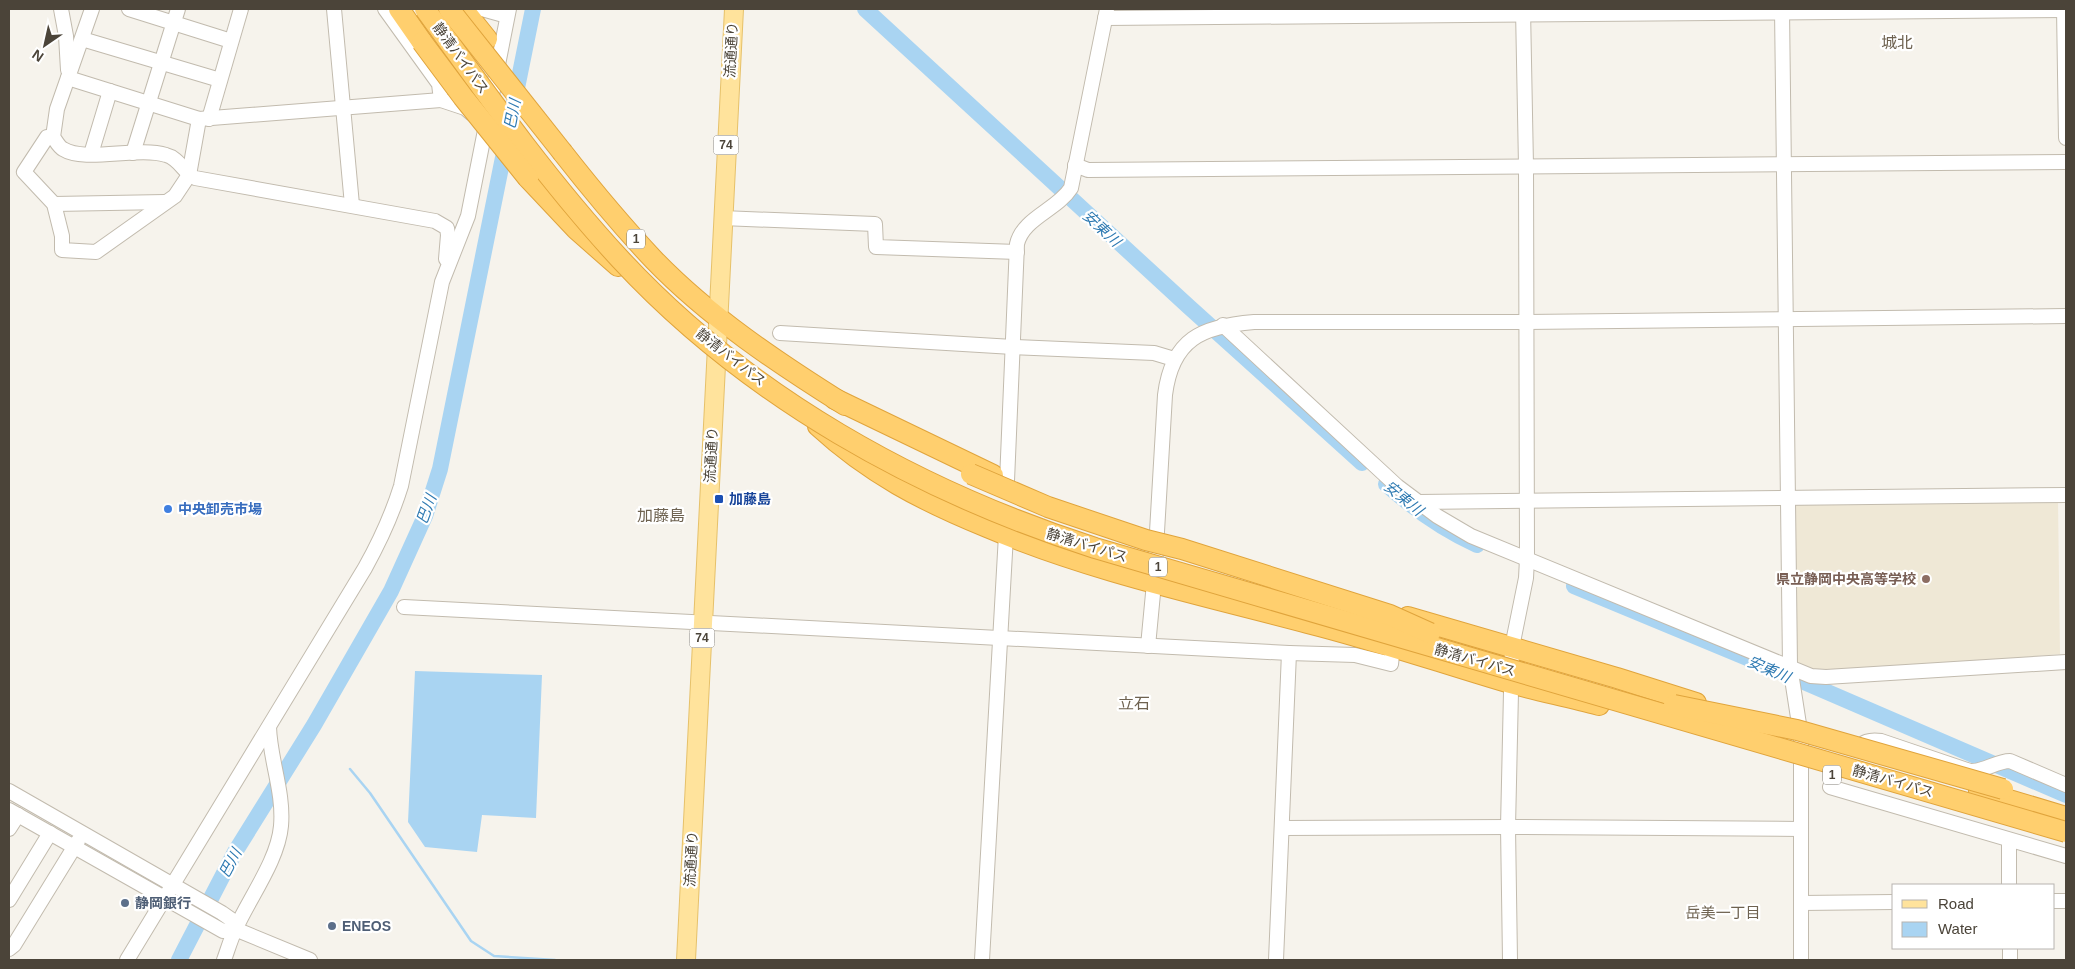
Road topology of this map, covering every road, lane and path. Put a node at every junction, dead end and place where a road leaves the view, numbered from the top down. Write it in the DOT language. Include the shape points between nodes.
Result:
graph roads {
  1 [pos="61,9"];
  2 [pos="92,9"];
  3 [pos="129,9"];
  4 [pos="178,9"];
  5 [pos="241,9"];
  6 [pos="334,9"];
  7 [pos="385,9"];
  8 [pos="399,9"];
  9 [pos="413,9"];
  10 [pos="425,9"];
  11 [pos="437,9"];
  12 [pos="449,9"];
  13 [pos="463,9"];
  14 [pos="487,9"];
  15 [pos="734,9"];
  16 [pos="1782,10"];
  17 [pos="2065,10"];
  18 [pos="508,12"];
  19 [pos="1523,12"];
  20 [pos="1106,13"];
  21 [pos="173,23"];
  22 [pos="82,39"];
  23 [pos="231,41"];
  24 [pos="161,62"];
  25 [pos="68,78"];
  26 [pos="220,80"];
  27 [pos="110,92"];
  28 [pos="441,100"];
  29 [pos="149,104"];
  30 [pos="343,109"];
  31 [pos="204,119"];
  32 [pos="485,123"];
  33 [pos="53,137"];
  34 [pos="2066,138"];
  35 [pos="133,153"];
  36 [pos="563,153"];
  37 [pos="91,154"];
  38 [pos="2066,162"];
  39 [pos="1784,164"];
  40 [pos="1075,165"];
  41 [pos="1526,166"];
  42 [pos="529,174"];
  43 [pos="189,175"];
  44 [pos="165,202"];
  45 [pos="54,204"];
  46 [pos="352,205"];
  47 [pos="722,218"];
  48 [pos="1017,252"];
  49 [pos="442,282"];
  50 [pos="2066,316"];
  51 [pos="718,317"];
  52 [pos="1785,318"];
  53 [pos="1526,322"];
  54 [pos="1223,325"];
  55 [pos="780,333"];
  56 [pos="1013,347"];
  57 [pos="716,352"];
  58 [pos="1174,359"];
  59 [pos="835,399"];
  60 [pos="810,419"];
  61 [pos="1007,481"];
  62 [pos="2066,495"];
  63 [pos="1788,499"];
  64 [pos="1527,500"];
  65 [pos="1418,502"];
  66 [pos="1156,534"];
  67 [pos="1006,535"];
  68 [pos="1527,559"];
  69 [pos="1154,583"];
  70 [pos="404,607"];
  71 [pos="1337,620"];
  72 [pos="703,624"];
  73 [pos="1430,634"];
  74 [pos="1001,639"];
  75 [pos="1148,646"];
  76 [pos="1393,647"];
  77 [pos="1512,647"];
  78 [pos="1289,653"];
  79 [pos="2066,662"];
  80 [pos="1790,666"];
  81 [pos="1512,683"];
  82 [pos="1600,697"];
  83 [pos="1674,705"];
  84 [pos="269,726"];
  85 [pos="1801,737"];
  86 [pos="1850,753"];
  87 [pos="1801,758"];
  88 [pos="1878,780"];
  89 [pos="2066,786"];
  90 [pos="1830,787"];
  91 [pos="9,791"];
  92 [pos="1880,801"];
  93 [pos="2066,808"];
  94 [pos="13,812"];
  95 [pos="2066,818"];
  96 [pos="1508,827"];
  97 [pos="1282,828"];
  98 [pos="9,829"];
  99 [pos="1801,829"];
  100 [pos="50,833"];
  101 [pos="2066,833"];
  102 [pos="82,834"];
  103 [pos="2009,840"];
  104 [pos="2066,843"];
  105 [pos="74,847"];
  106 [pos="2066,856"];
  107 [pos="2009,884"];
  108 [pos="173,886"];
  109 [pos="165,899"];
  110 [pos="9,900"];
  111 [pos="1892,902"];
  112 [pos="1801,903"];
  113 [pos="235,930"];
  114 [pos="9,949"];
  115 [pos="127,960"];
  116 [pos="224,960"];
  117 [pos="310,960"];
  118 [pos="686,960"];
  119 [pos="695,960"];
  120 [pos="982,960"];
  121 [pos="1276,960"];
  122 [pos="1510,960"];
  123 [pos="1801,960"];
  1 -- 25 [label="street"];
  2 -- 22 [label="street"];
  3 -- 21 [label="street"];
  4 -- 21 [label="street"];
  5 -- 23 [label="street"];
  6 -- 30 [label="street"];
  7 -- 28 [label="street" via="439,84"];
  8 -- 42 [label="highway, 1, bridge" via="463,97"];
  9 -- 42 [label="highway, 1"];
  10 -- 71 [label="highway, 静清バイパス / 1, bridge" via="544,170 622,261 710,342 797,407 906,472 1029,527"];
  11 -- 73 [label="highway, 静清バイパス / 1, bridge" via="540,146 623,243 710,326 818,406 909,459 1016,508 1099,536"];
  12 -- 36 [label="highway, bridge"];
  13 -- 36 [label="highway, 1, bridge"];
  14 -- 18 [label="street"];
  15 -- 47 [label="main road, 流通通り / 74"];
  16 -- 17 [label="street"];
  16 -- 19 [label="street"];
  16 -- 39 [label="street"];
  17 -- 34 [label="street"];
  18 -- 32 [label="street"];
  19 -- 20 [label="street"];
  19 -- 41 [label="street"];
  20 -- 40 [label="street"];
  21 -- 23 [label="street"];
  21 -- 24 [label="street"];
  22 -- 24 [label="street"];
  22 -- 25 [label="street"];
  23 -- 26 [label="street"];
  24 -- 26 [label="street"];
  24 -- 29 [label="street"];
  25 -- 27 [label="street"];
  25 -- 33 [label="street" via="57,109"];
  26 -- 31 [label="street"];
  27 -- 29 [label="street"];
  27 -- 37 [label="street"];
  28 -- 30 [label="street"];
  28 -- 32 [label="street" via="465,108"];
  29 -- 31 [label="street"];
  29 -- 35 [label="street"];
  30 -- 31 [label="street"];
  30 -- 46 [label="street"];
  31 -- 43 [label="street"];
  32 -- 49 [label="street" via="468,216"];
  33 -- 37 [label="street" via="61,148 76,155"];
  33 -- 45 [label="street" via="47,137 24,172"];
  35 -- 37 [label="street"];
  35 -- 43 [label="street" via="166,154"];
  36 -- 51 [label="highway, 1" via="604,205 655,261"];
  38 -- 39 [label="street"];
  39 -- 41 [label="street"];
  39 -- 52 [label="street"];
  40 -- 41 [label="street" via="1088,170"];
  40 -- 48 [label="street" via="1071,188 1057,204 1024,229"];
  41 -- 53 [label="street"];
  42 -- 57 [label="highway, 1" via="576,229"];
  43 -- 44 [label="street" via="175,196"];
  43 -- 46 [label="street"];
  44 -- 45 [label="street"];
  44 -- 45 [label="street" via="96,252 62,250"];
  46 -- 49 [label="street" via="425,218 444,225 448,236"];
  47 -- 48 [label="street" via="875,224 876,247"];
  47 -- 51 [label="main road, 流通通り / 74"];
  48 -- 56 [label="street"];
  49 -- 84 [label="street" via="395,506 365,568"];
  50 -- 52 [label="street"];
  51 -- 57 [label="main road, 流通通り / 74"];
  51 -- 59 [label="highway, 1"];
  52 -- 53 [label="street"];
  52 -- 63 [label="street"];
  53 -- 54 [label="street" via="1254,322"];
  53 -- 64 [label="street"];
  54 -- 58 [label="street" via="1203,332 1183,346"];
  54 -- 65 [label="street"];
  55 -- 56 [label="street"];
  56 -- 58 [label="street" via="1154,353"];
  56 -- 61 [label="street"];
  57 -- 60 [label="highway, 1"];
  57 -- 72 [label="main road, 流通通り / 74"];
  58 -- 66 [label="street" via="1164,395"];
  59 -- 61 [label="highway, 1"];
  59 -- 73 [label="highway, 1, bridge" via="971,474 1048,507 1390,615"];
  60 -- 67 [label="highway, 1" via="872,471 949,512"];
  60 -- 71 [label="highway, 1, bridge" via="876,462 1036,538 1220,596"];
  61 -- 66 [label="highway, 1"];
  62 -- 63 [label="street"];
  63 -- 64 [label="street"];
  63 -- 80 [label="street"];
  64 -- 65 [label="street"];
  64 -- 68 [label="street"];
  65 -- 68 [label="street" via="1471,536"];
  66 -- 69 [label="street"];
  66 -- 77 [label="highway, 1" via="1250,560 1392,612"];
  67 -- 69 [label="highway, 1"];
  67 -- 74 [label="street"];
  68 -- 77 [label="street"];
  68 -- 80 [label="street"];
  69 -- 75 [label="street"];
  69 -- 76 [label="highway, 1"];
  70 -- 72 [label="street"];
  71 -- 82 [label="highway, 静清バイパス / 1, bridge"];
  72 -- 74 [label="street"];
  72 -- 118 [label="main road, 流通通り / 74"];
  73 -- 83 [label="highway, 静清バイパス / 1"];
  74 -- 75 [label="street"];
  74 -- 120 [label="street"];
  75 -- 78 [label="street"];
  76 -- 78 [label="street" via="1391,664 1355,655"];
  76 -- 81 [label="highway, 1"];
  77 -- 81 [label="street"];
  77 -- 85 [label="highway, 1"];
  78 -- 97 [label="street"];
  79 -- 80 [label="street" via="1826,677 1811,676"];
  80 -- 85 [label="street"];
  81 -- 87 [label="highway, 1" via="1721,734"];
  81 -- 96 [label="street"];
  82 -- 101 [label="highway, 静清バイパス / 1, bridge"];
  82 -- 104 [label="highway, 1, bridge" via="1650,718"];
  83 -- 93 [label="highway, 1, bridge" via="1797,730"];
  83 -- 95 [label="highway, 静清バイパス / 1, bridge"];
  84 -- 108 [label="street"];
  84 -- 113 [label="street" via="269,746 280,793 281,826 272,857"];
  85 -- 86 [label="highway, 1"];
  85 -- 87 [label="street"];
  86 -- 89 [label="street" via="1864,742 1881,741 1976,772 2010,761"];
  86 -- 95 [label="highway, 1"];
  87 -- 88 [label="highway, 1"];
  87 -- 99 [label="street"];
  88 -- 92 [label="street"];
  88 -- 101 [label="highway, 1"];
  90 -- 92 [label="street"];
  91 -- 102 [label="street"];
  92 -- 103 [label="street"];
  94 -- 98 [label="street"];
  94 -- 100 [label="street"];
  96 -- 97 [label="street"];
  96 -- 99 [label="street"];
  96 -- 122 [label="street"];
  97 -- 121 [label="street"];
  99 -- 112 [label="street"];
  100 -- 105 [label="street"];
  100 -- 110 [label="street"];
  102 -- 105 [label="street"];
  102 -- 108 [label="street"];
  103 -- 106 [label="street"];
  103 -- 107 [label="street"];
  105 -- 109 [label="street"];
  105 -- 114 [label="street"];
  108 -- 109 [label="street"];
  108 -- 113 [label="street" via="232,920"];
  109 -- 113 [label="street" via="223,931"];
  109 -- 115 [label="street"];
  111 -- 112 [label="street"];
  112 -- 123 [label="street"];
  113 -- 116 [label="street"];
  113 -- 117 [label="street"];
  118 -- 119 [label="street"];
}
